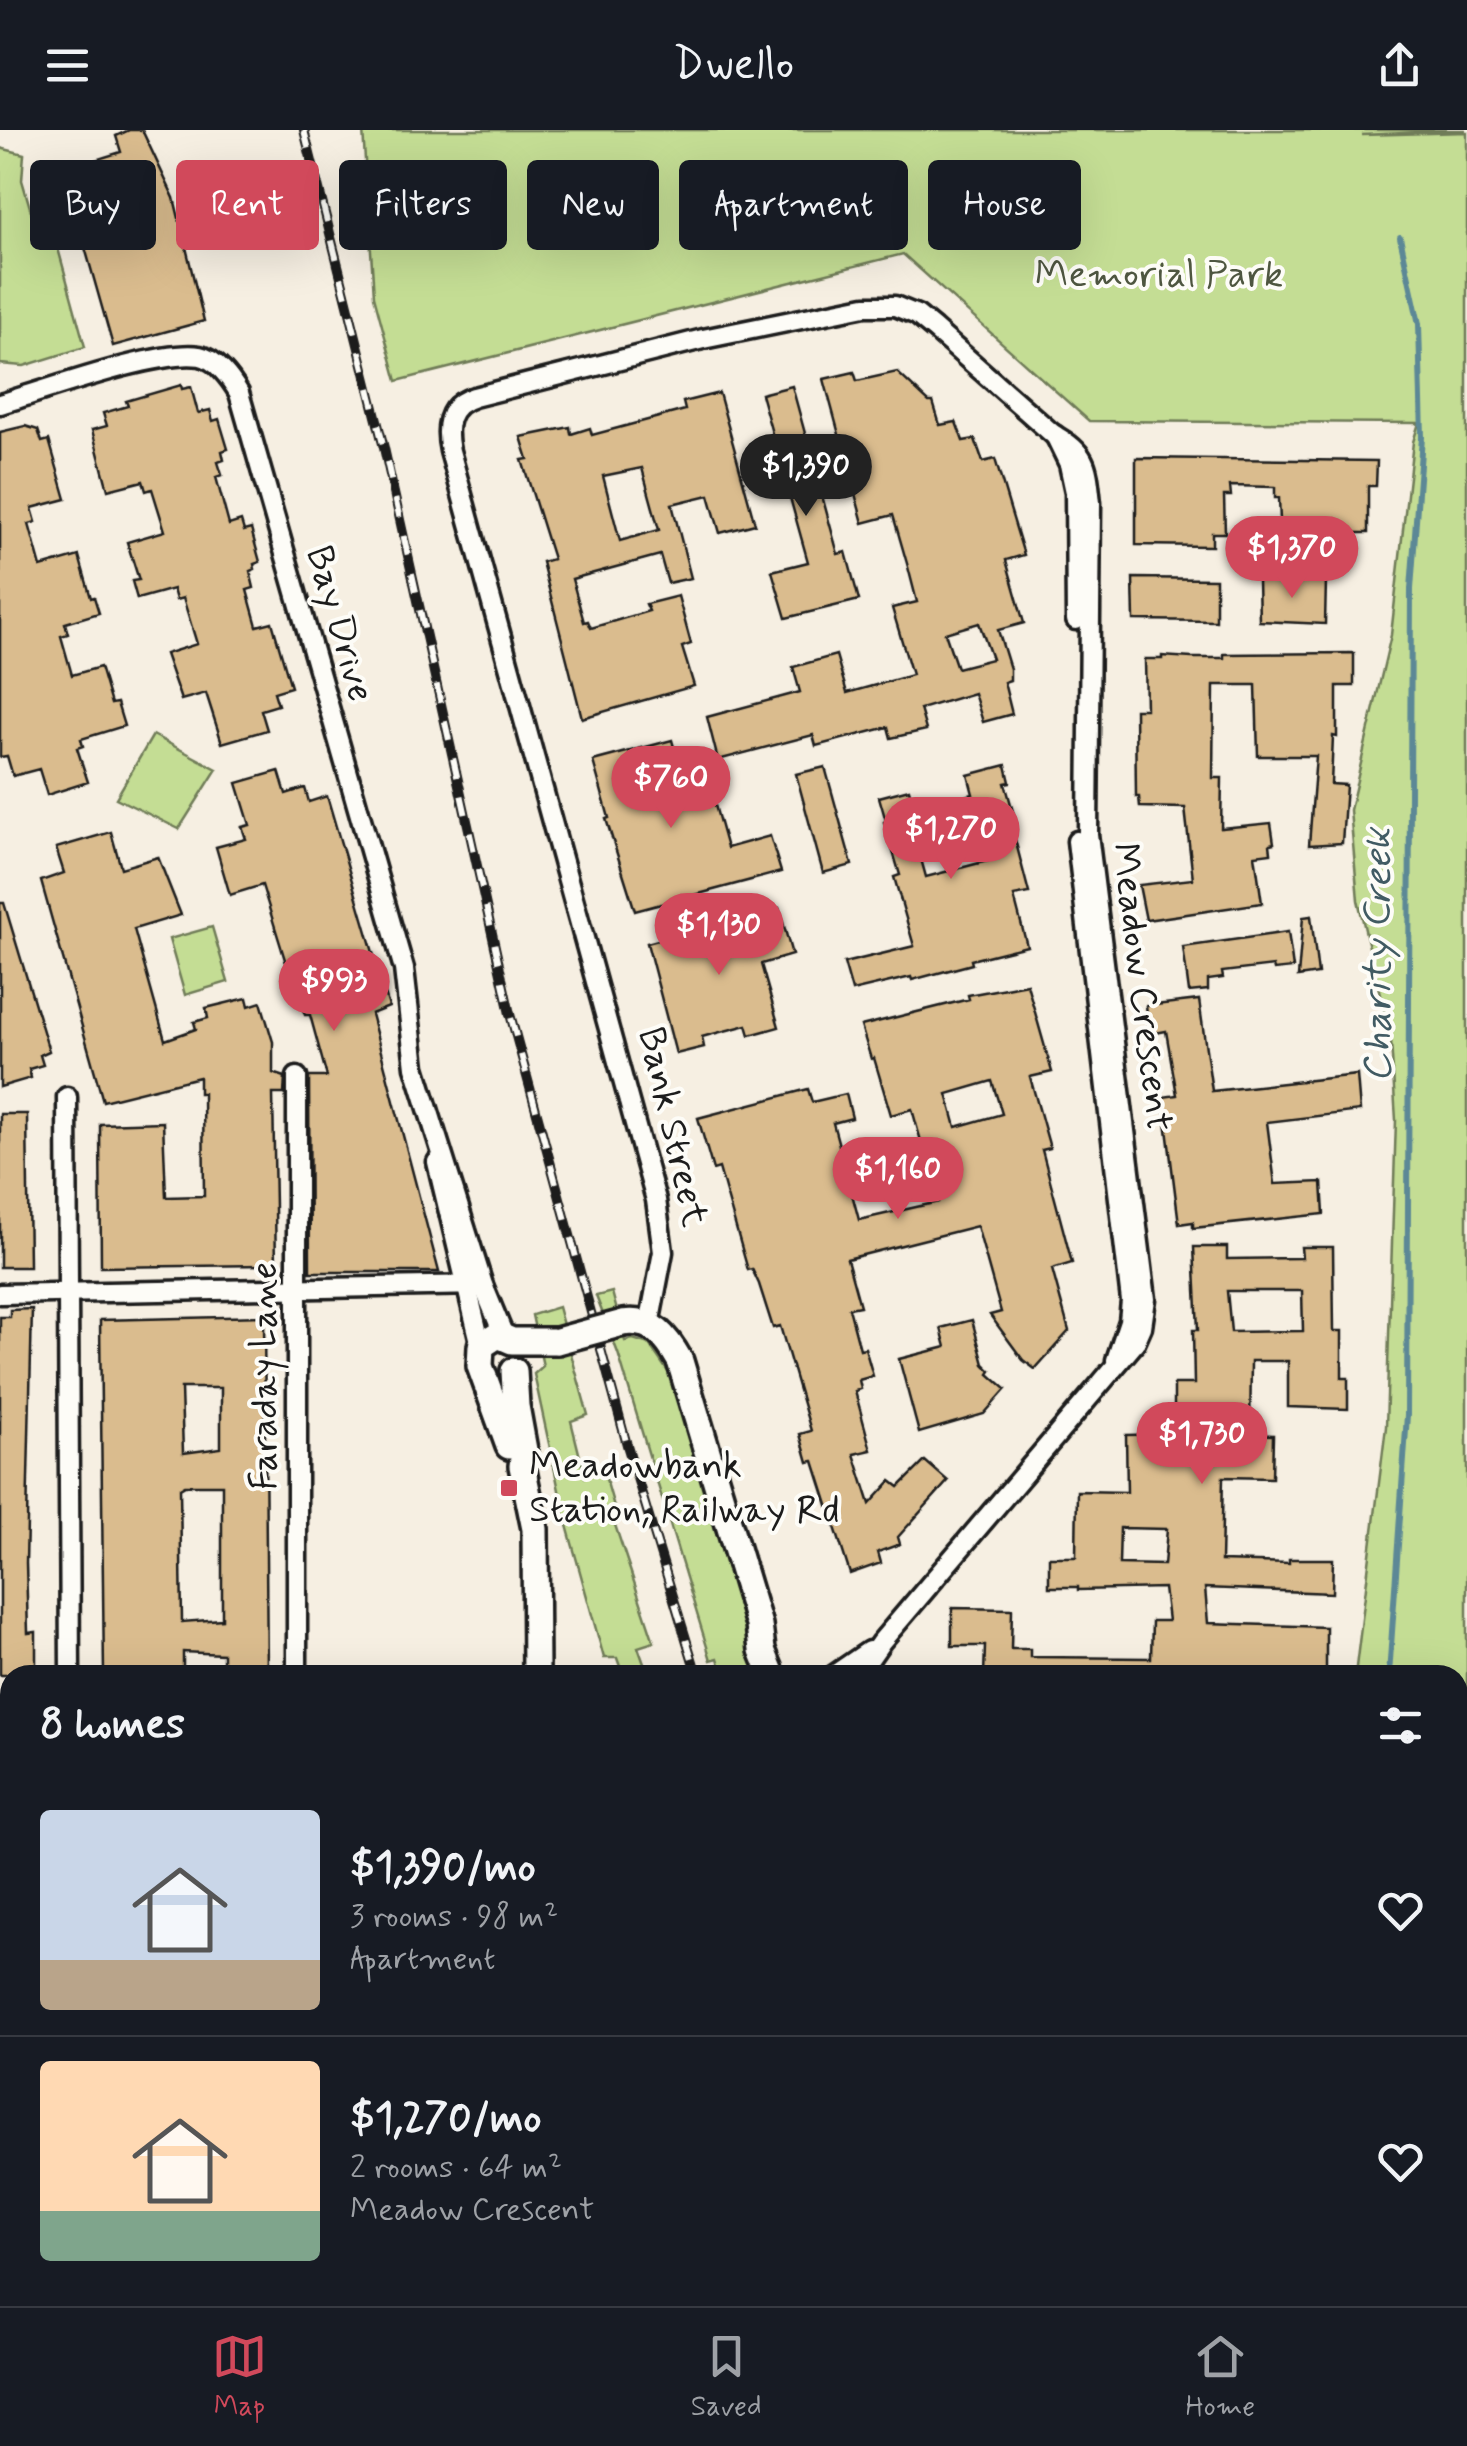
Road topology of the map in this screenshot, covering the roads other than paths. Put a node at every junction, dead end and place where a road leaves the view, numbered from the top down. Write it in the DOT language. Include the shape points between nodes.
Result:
graph roads {
  1 [pos="0,404"];
  2 [pos="457,404"];
  3 [pos="298,1078"];
  4 [pos="67,1097"];
  5 [pos="475,1285"];
  6 [pos="297,1290"];
  7 [pos="0,1294"];
  8 [pos="68,1294"];
  9 [pos="636,1324"];
  10 [pos="516,1352"];
  11 [pos="758,1625"];
  12 [pos="881,1642"];
  13 [pos="70,1665"];
  14 [pos="296,1665"];
  15 [pos="536,1665"];
  16 [pos="768,1665"];
  17 [pos="784,1665"];
  18 [pos="848,1665"];
  19 [pos="865,1665"];
  1 -- 5 [label="street, Bay Drive" via="124,368 201,356 239,393 404,969 415,1066 454,1185"];
  2 -- 9 [label="street, Bank Street" via="447,430 450,451 656,1200 663,1252"];
  2 -- 12 [label="street, Meadow Crescent" via="703,340 865,306 895,306 934,328 1078,449 1087,466 1088,834 1146,1299 1142,1327"];
  3 -- 6 [label="street, Faraday Lane"];
  4 -- 8 [label="street"];
  5 -- 6 [label="street"];
  5 -- 10 [label="street, Bay Drive"];
  6 -- 8 [label="street"];
  6 -- 14 [label="street, Faraday Lane"];
  7 -- 8 [label="street"];
  8 -- 13 [label="street"];
  9 -- 10 [label="main road, bridge"];
  9 -- 11 [label="main road" via="667,1340 685,1373"];
  10 -- 15 [label="main road" via="511,1454 522,1466 536,1529"];
  11 -- 16 [label="main road"];
  11 -- 17 [label="main road"];
  12 -- 18 [label="street, Meadow Crescent"];
  12 -- 19 [label="street, Meadow Crescent"];
}
